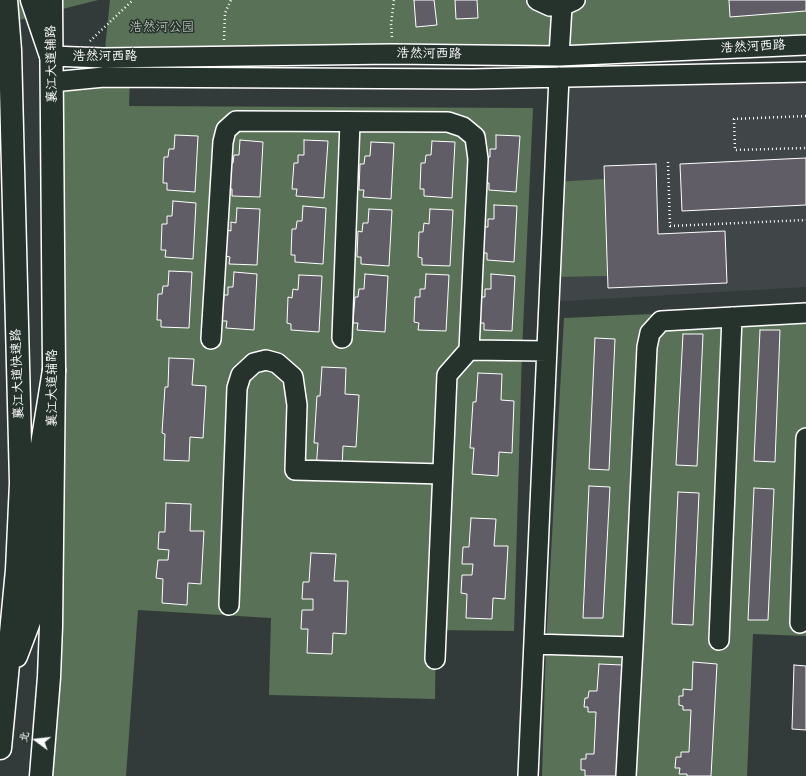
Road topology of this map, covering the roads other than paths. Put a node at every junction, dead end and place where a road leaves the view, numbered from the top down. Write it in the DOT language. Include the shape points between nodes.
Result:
graph roads {
  1 [pos="6,0"];
  2 [pos="32,0"];
  3 [pos="51,0"];
  4 [pos="537,0"];
  5 [pos="568,3"];
  6 [pos="806,45"];
  7 [pos="559,56"];
  8 [pos="62,57"];
  9 [pos="806,72"];
  10 [pos="559,77"];
  11 [pos="52,82"];
  12 [pos="350,122"];
  13 [pos="806,313"];
  14 [pos="732,317"];
  15 [pos="342,338"];
  16 [pos="211,339"];
  17 [pos="469,350"];
  18 [pos="547,351"];
  19 [pos="54,370"];
  20 [pos="806,438"];
  21 [pos="443,474"];
  22 [pos="228,605"];
  23 [pos="800,623"];
  24 [pos="720,640"];
  25 [pos="534,644"];
  26 [pos="633,647"];
  27 [pos="435,659"];
  28 [pos="6,685"];
  29 [pos="0,748"];
  30 [pos="41,776"];
  31 [pos="528,776"];
  32 [pos="626,776"];
  1 -- 28 [label="main road, 襄江大道快速路" via="10,50 21,484 17,570"];
  2 -- 8 [label="main road"];
  3 -- 8 [label="main road, 襄江大道辅路"];
  4 -- 5 [label="street" via="550,6"];
  5 -- 7 [label="street"];
  6 -- 7 [label="street, 浩然河西路"];
  7 -- 8 [label="street, 浩然河西路" via="392,54"];
  8 -- 11 [label="main road, 襄江大道辅路"];
  9 -- 10 [label="street, 浩然河西路"];
  10 -- 11 [label="street, 浩然河西路" via="104,77"];
  10 -- 18 [label="street"];
  11 -- 19 [label="main road, 襄江大道辅路"];
  12 -- 15 [label="street"];
  12 -- 16 [label="street" via="236,121 226,130 223,142"];
  12 -- 17 [label="street" via="448,122 463,127 475,137 478,159"];
  13 -- 14 [label="street"];
  14 -- 24 [label="street"];
  14 -- 26 [label="street" via="662,321 650,333 646,347"];
  17 -- 18 [label="street"];
  17 -- 21 [label="street" via="447,375"];
  18 -- 25 [label="street"];
  19 -- 28 [label="main road" via="38,469 30,619"];
  19 -- 30 [label="main road, 襄江大道辅路" via="50,669"];
  20 -- 23 [label="street"];
  21 -- 22 [label="street" via="295,470 297,405 293,377 277,362 266,360 254,363 241,375 237,388"];
  21 -- 27 [label="street"];
  25 -- 26 [label="street"];
  25 -- 31 [label="street"];
  26 -- 32 [label="street"];
  28 -- 29 [label="main road, 襄江大道快速路"];
}
